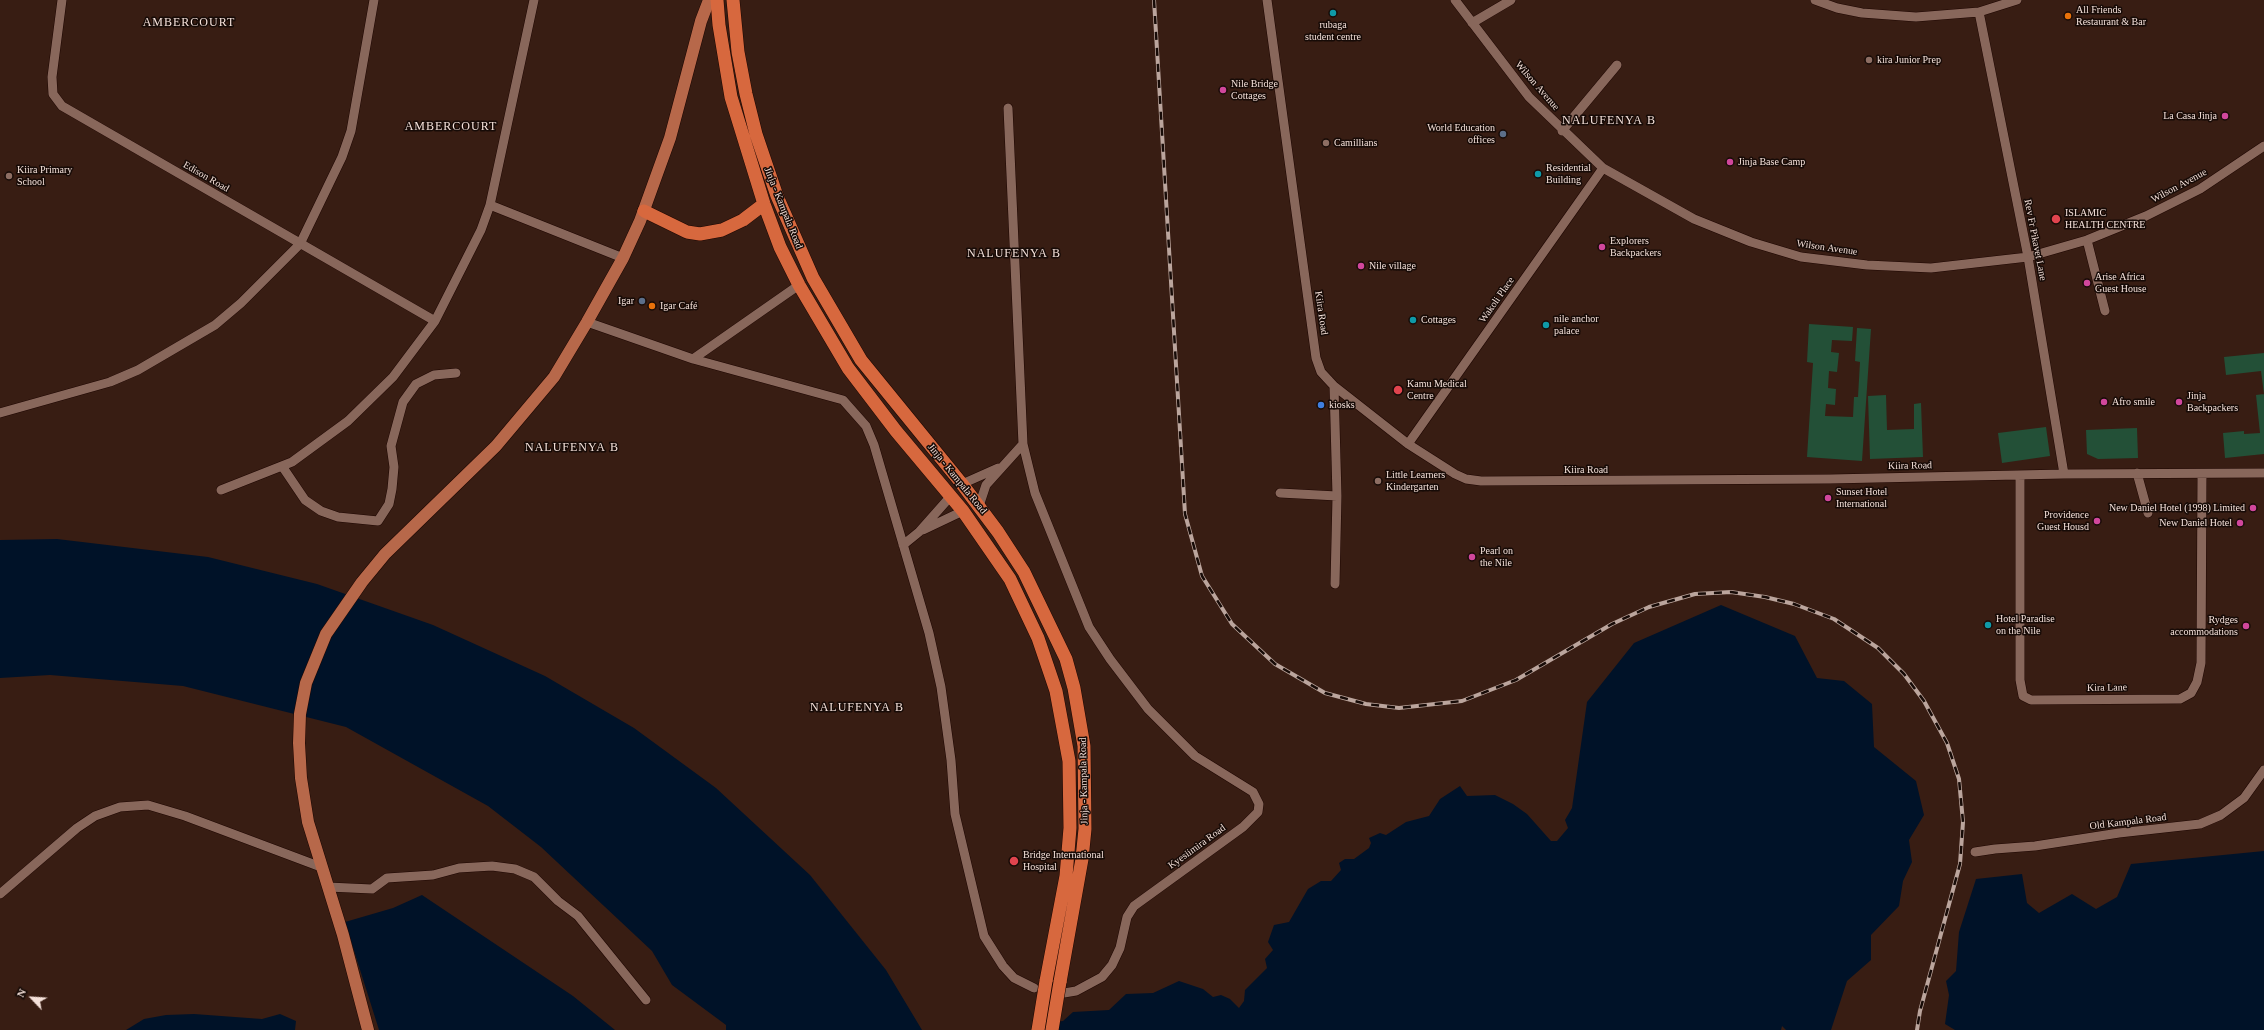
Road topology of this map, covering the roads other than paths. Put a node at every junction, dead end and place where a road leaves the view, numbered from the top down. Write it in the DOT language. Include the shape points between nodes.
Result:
graph roads {
  1 [pos="62,0"];
  2 [pos="374,0"];
  3 [pos="534,0"];
  4 [pos="709,0"];
  5 [pos="717,0"];
  6 [pos="733,0"];
  7 [pos="1267,0"];
  8 [pos="1455,0"];
  9 [pos="1511,0"];
  10 [pos="1815,0"];
  11 [pos="2017,0"];
  12 [pos="1979,12"];
  13 [pos="1472,23"];
  14 [pos="1617,65"];
  15 [pos="1008,108"];
  16 [pos="1562,131"];
  17 [pos="2264,146"];
  18 [pos="1603,168"];
  19 [pos="764,204"];
  20 [pos="490,205"];
  21 [pos="644,211"];
  22 [pos="2087,240"];
  23 [pos="300,244"];
  24 [pos="2028,257"];
  25 [pos="623,258"];
  26 [pos="799,285"];
  27 [pos="2105,310"];
  28 [pos="435,321"];
  29 [pos="587,322"];
  30 [pos="693,359"];
  31 [pos="456,373"];
  32 [pos="1334,386"];
  33 [pos="0,413"];
  34 [pos="1023,444"];
  35 [pos="1408,444"];
  36 [pos="1004,465"];
  37 [pos="282,466"];
  38 [pos="2264,473"];
  39 [pos="2064,474"];
  40 [pos="2137,474"];
  41 [pos="2202,474"];
  42 [pos="2020,475"];
  43 [pos="962,484"];
  44 [pos="221,490"];
  45 [pos="1280,493"];
  46 [pos="950,496"];
  47 [pos="1337,496"];
  48 [pos="979,506"];
  49 [pos="963,511"];
  50 [pos="2148,513"];
  51 [pos="919,532"];
  52 [pos="903,545"];
  53 [pos="1335,584"];
  54 [pos="2264,770"];
  55 [pos="1975,852"];
  56 [pos="321,867"];
  57 [pos="328,887"];
  58 [pos="0,894"];
  59 [pos="1062,987"];
  60 [pos="1034,988"];
  61 [pos="646,1000"];
  62 [pos="368,1030"];
  63 [pos="1038,1030"];
  64 [pos="1052,1030"];
  1 -- 23 [label="street, Edison Road" via="52,77 54,94 62,106"];
  2 -- 23 [label="street" via="351,131 342,157"];
  3 -- 20 [label="street"];
  4 -- 21 [label="main road" via="670,138"];
  5 -- 19 [label="highway, Jinja - Kampala Road" via="718,24 731,97"];
  6 -- 43 [label="highway, Jinja - Kampala Road" via="738,52 746,94 761,148 795,240 861,360"];
  7 -- 32 [label="street, Kiira Road" via="1316,358 1321,372"];
  8 -- 13 [label="street, Wilson Avenue"];
  9 -- 13 [label="street"];
  10 -- 12 [label="street" via="1862,13 1916,18"];
  11 -- 12 [label="street"];
  12 -- 24 [label="street, Rev Fr Pikavet Lane"];
  13 -- 16 [label="street, Wilson Avenue" via="1529,97"];
  14 -- 16 [label="street"];
  15 -- 34 [label="street"];
  16 -- 18 [label="street, Wilson Avenue"];
  17 -- 22 [label="street, Wilson Avenue" via="2200,189 2146,216"];
  18 -- 24 [label="street, Wilson Avenue" via="1694,219 1751,242 1801,257 1867,265 1931,268"];
  18 -- 35 [label="street, Wakoli Place"];
  19 -- 21 [label="highway" via="743,220 722,230 700,234 687,232"];
  19 -- 26 [label="highway, Jinja - Kampala Road" via="780,247"];
  20 -- 25 [label="street"];
  20 -- 28 [label="street" via="481,230"];
  21 -- 25 [label="main road"];
  22 -- 24 [label="street, Wilson Avenue"];
  22 -- 27 [label="street"];
  23 -- 28 [label="street, Edison Road"];
  23 -- 33 [label="street" via="242,303 215,325 138,370 110,382"];
  24 -- 39 [label="street, Rev Fr Pikavet Lane"];
  25 -- 29 [label="main road"];
  26 -- 30 [label="street"];
  26 -- 46 [label="highway, Jinja - Kampala Road" via="848,368"];
  28 -- 37 [label="street" via="393,377 348,421 292,462"];
  29 -- 30 [label="street"];
  29 -- 56 [label="main road" via="554,377 496,446 385,554 326,634 306,683 300,714 299,743 308,822"];
  30 -- 52 [label="street" via="844,400 866,426 874,445"];
  31 -- 37 [label="street" via="434,374 416,384 403,402 391,446 394,468 389,504 378,521 338,518 320,511 305,500"];
  32 -- 35 [label="street, Kiira Road"];
  32 -- 47 [label="street"];
  34 -- 36 [label="street"];
  34 -- 59 [label="street, Kyesiimira Road" via="1035,493 1089,627 1148,709 1195,756 1253,792 1259,804 1258,812 1222,843 1134,906 1127,917 1120,948 1112,965 1102,977 1076,991"];
  35 -- 42 [label="street, Kiira Road" via="1466,480 1481,481 1823,480"];
  36 -- 43 [label="street"];
  36 -- 48 [label="street" via="986,485"];
  37 -- 44 [label="street"];
  38 -- 41 [label="street, Kiira Road"];
  39 -- 40 [label="street, Kiira Road"];
  39 -- 42 [label="street, Kiira Road"];
  40 -- 41 [label="street, Kiira Road"];
  40 -- 50 [label="street"];
  41 -- 42 [label="street, Kira Lane" via="2201,663 2197,682 2191,693 2180,699 2047,700 2031,700 2023,696 2020,689"];
  43 -- 48 [label="highway, Jinja - Kampala Road"];
  45 -- 47 [label="street"];
  46 -- 49 [label="highway, Jinja - Kampala Road"];
  46 -- 51 [label="street"];
  47 -- 53 [label="street"];
  48 -- 59 [label="highway, Jinja - Kampala Road" via="1024,572 1054,632 1066,659 1082,730 1085,761 1085,829"];
  49 -- 51 [label="street"];
  49 -- 63 [label="highway, Jinja - Kampala Road, bridge" via="1010,579 1026,609 1056,692 1065,732 1069,761 1068,853"];
  51 -- 52 [label="street"];
  52 -- 60 [label="street" via="920,596 941,687 956,814 984,936 1014,978"];
  54 -- 55 [label="street, Old Kampala Road" via="2244,798 2221,815 2200,824"];
  56 -- 57 [label="main road"];
  56 -- 58 [label="street" via="185,816 148,805 120,807 95,816 77,828"];
  57 -- 61 [label="street" via="372,889 387,878 433,875 459,868 492,866 515,870 534,877 558,901 578,916"];
  57 -- 62 [label="main road"];
  59 -- 64 [label="highway, Jinja - Kampala Road, bridge"];
}
